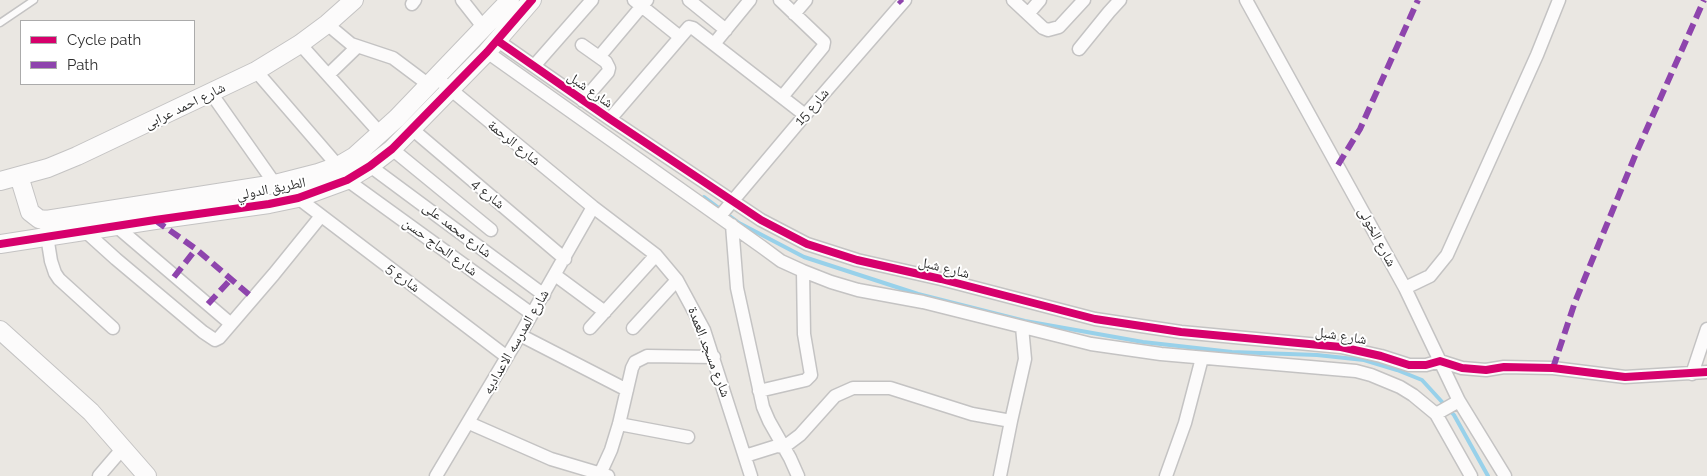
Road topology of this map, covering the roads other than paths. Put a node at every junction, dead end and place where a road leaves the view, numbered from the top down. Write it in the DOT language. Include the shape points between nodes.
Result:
graph roads {
  1 [pos="34,0"];
  2 [pos="354,0"];
  3 [pos="462,0"];
  4 [pos="510,0"];
  5 [pos="532,0"];
  6 [pos="592,0"];
  7 [pos="689,0"];
  8 [pos="780,0"];
  9 [pos="806,0"];
  10 [pos="905,0"];
  11 [pos="1013,0"];
  12 [pos="1040,0"];
  13 [pos="1084,0"];
  14 [pos="1120,0"];
  15 [pos="1246,0"];
  16 [pos="1559,0"];
  17 [pos="747,1"];
  18 [pos="641,2"];
  19 [pos="1255,6"];
  20 [pos="794,14"];
  21 [pos="1028,14"];
  22 [pos="0,24"];
  23 [pos="327,24"];
  24 [pos="484,28"];
  25 [pos="726,30"];
  26 [pos="683,33"];
  27 [pos="300,44"];
  28 [pos="714,44"];
  29 [pos="582,45"];
  30 [pos="357,47"];
  31 [pos="492,47"];
  32 [pos="1079,50"];
  33 [pos="599,57"];
  34 [pos="534,66"];
  35 [pos="256,71"];
  36 [pos="328,75"];
  37 [pos="433,81"];
  38 [pos="450,90"];
  39 [pos="211,93"];
  40 [pos="782,97"];
  41 [pos="583,101"];
  42 [pos="805,114"];
  43 [pos="610,119"];
  44 [pos="412,129"];
  45 [pos="380,133"];
  46 [pos="392,149"];
  47 [pos="370,166"];
  48 [pos="343,173"];
  49 [pos="18,176"];
  50 [pos="0,181"];
  51 [pos="275,184"];
  52 [pos="298,198"];
  53 [pos="733,201"];
  54 [pos="593,207"];
  55 [pos="321,216"];
  56 [pos="720,216"];
  57 [pos="732,225"];
  58 [pos="116,226"];
  59 [pos="46,228"];
  60 [pos="85,230"];
  61 [pos="491,230"];
  62 [pos="0,244"];
  63 [pos="656,255"];
  64 [pos="565,258"];
  65 [pos="803,271"];
  66 [pos="555,275"];
  67 [pos="677,280"];
  68 [pos="1405,288"];
  69 [pos="544,295"];
  70 [pos="605,312"];
  71 [pos="532,314"];
  72 [pos="231,324"];
  73 [pos="113,328"];
  74 [pos="590,328"];
  75 [pos="633,328"];
  76 [pos="1022,328"];
  77 [pos="1707,329"];
  78 [pos="0,330"];
  79 [pos="520,335"];
  80 [pos="508,357"];
  81 [pos="714,357"];
  82 [pos="1202,358"];
  83 [pos="1440,362"];
  84 [pos="1707,372"];
  85 [pos="1692,374"];
  86 [pos="627,390"];
  87 [pos="759,391"];
  88 [pos="1456,402"];
  89 [pos="1438,413"];
  90 [pos="1011,421"];
  91 [pos="469,423"];
  92 [pos="619,424"];
  93 [pos="688,437"];
  94 [pos="784,447"];
  95 [pos="123,448"];
  96 [pos="745,456"];
  97 [pos="604,475"];
  98 [pos="99,476"];
  99 [pos="147,476"];
  100 [pos="436,476"];
  101 [pos="751,476"];
  102 [pos="798,476"];
  103 [pos="1000,476"];
  104 [pos="1166,476"];
  105 [pos="1471,476"];
  106 [pos="1505,476"];
  1 -- 22 [label="lane"];
  2 -- 23 [label="street, شارع احمد عرابى"];
  3 -- 24 [label="street"];
  4 -- 24 [label="street, الطريق الدولي"];
  5 -- 31 [label="street, الطريق الدولي"];
  6 -- 34 [label="street"];
  7 -- 25 [label="street"];
  8 -- 20 [label="street"];
  9 -- 20 [label="street"];
  10 -- 42 [label="street, شارع 15"];
  11 -- 21 [label="street"];
  12 -- 21 [label="street"];
  13 -- 21 [label="street" via="1060,27 1043,28"];
  14 -- 32 [label="street"];
  15 -- 19 [label="street, شارع الخولى"];
  16 -- 68 [label="street" via="1447,256 1430,276"];
  17 -- 25 [label="street"];
  18 -- 26 [label="street"];
  18 -- 33 [label="street"];
  19 -- 68 [label="street, شارع الخولى"];
  20 -- 40 [label="street" via="824,42"];
  23 -- 27 [label="street, شارع احمد عرابى"];
  23 -- 30 [label="street, شارع الرحمة"];
  24 -- 37 [label="street, الطريق الدولي"];
  25 -- 28 [label="street"];
  26 -- 28 [label="street" via="693,28"];
  26 -- 43 [label="street"];
  27 -- 35 [label="street, شارع احمد عرابى"];
  27 -- 36 [label="street"];
  28 -- 40 [label="street"];
  29 -- 33 [label="street"];
  30 -- 36 [label="street"];
  30 -- 37 [label="street, شارع الرحمة" via="393,58"];
  31 -- 34 [label="street, شارع شبل"];
  31 -- 38 [label="street, الطريق الدولي"];
  31 -- 56 [label="street, شارع شبل"];
  33 -- 41 [label="street" via="608,65 608,72"];
  34 -- 41 [label="street, شارع شبل"];
  35 -- 39 [label="street, شارع احمد عرابى"];
  35 -- 48 [label="street, شارع الحاج حسن"];
  36 -- 45 [label="street"];
  37 -- 38 [label="street, شارع الرحمة"];
  37 -- 45 [label="street, الطريق الدولي"];
  38 -- 44 [label="street, الطريق الدولي"];
  38 -- 54 [label="street, شارع الرحمة"];
  39 -- 49 [label="street, شارع احمد عرابى" via="99,147 48,168"];
  39 -- 51 [label="street"];
  40 -- 42 [label="street"];
  41 -- 43 [label="street, شارع شبل"];
  42 -- 53 [label="street, شارع 15"];
  43 -- 53 [label="street, شارع شبل"];
  44 -- 46 [label="street, الطريق الدولي"];
  44 -- 64 [label="street, شارع 4"];
  45 -- 48 [label="street, الطريق الدولي" via="355,156"];
  46 -- 47 [label="street, الطريق الدولي"];
  46 -- 61 [label="street"];
  47 -- 48 [label="street, الطريق الدولي"];
  47 -- 69 [label="street, شارع محمد على"];
  48 -- 51 [label="street, الطريق الدولي" via="318,173"];
  48 -- 52 [label="street, الطريق الدولي"];
  48 -- 71 [label="street, شارع الحاج حسن"];
  49 -- 50 [label="street, شارع احمد عرابى"];
  49 -- 59 [label="street" via="30,212"];
  51 -- 59 [label="street, الطريق الدولي"];
  52 -- 55 [label="street, شارع 5"];
  52 -- 58 [label="street, الطريق الدولي"];
  53 -- 56 [label="street, شارع 15"];
  53 -- 83 [label="street, شارع شبل" via="784,233 832,253 1095,319 1181,332 1341,347 1409,365"];
  54 -- 63 [label="street, شارع مسجد العمدة"];
  54 -- 64 [label="street, شارع المدرسه الاعداديه"];
  55 -- 72 [label="street"];
  55 -- 80 [label="street, شارع 5"];
  56 -- 57 [label="street, شارع شبل"];
  57 -- 65 [label="street, شارع شبل" via="782,261"];
  57 -- 87 [label="street" via="737,288"];
  58 -- 60 [label="street, الطريق الدولي"];
  58 -- 72 [label="street"];
  59 -- 60 [label="street, الطريق الدولي"];
  59 -- 62 [label="street, الطريق الدولي"];
  59 -- 73 [label="street" via="55,273"];
  60 -- 72 [label="street" via="211,338 218,338"];
  63 -- 67 [label="street, شارع مسجد العمدة"];
  63 -- 70 [label="street"];
  64 -- 66 [label="street, شارع المدرسه الاعداديه"];
  65 -- 76 [label="street, شارع شبل" via="858,290 922,302"];
  65 -- 87 [label="street" via="804,334 811,375 806,380"];
  66 -- 69 [label="street, شارع المدرسه الاعداديه"];
  66 -- 70 [label="street"];
  67 -- 75 [label="street"];
  67 -- 81 [label="street, شارع مسجد العمدة" via="704,330"];
  68 -- 83 [label="street, شارع الخولى"];
  69 -- 71 [label="street, شارع المدرسه الاعداديه"];
  70 -- 74 [label="street"];
  71 -- 79 [label="street, شارع المدرسه الاعداديه"];
  76 -- 82 [label="street, شارع شبل" via="1091,344"];
  76 -- 90 [label="street" via="1025,359"];
  77 -- 85 [label="street"];
  78 -- 95 [label="street" via="72,394"];
  79 -- 80 [label="street, شارع المدرسه الاعداديه"];
  79 -- 86 [label="street"];
  80 -- 91 [label="street, شارع المدرسه الاعداديه"];
  81 -- 86 [label="street" via="641,358 632,368"];
  81 -- 96 [label="street, شارع مسجد العمدة"];
  82 -- 89 [label="street, شارع شبل" via="1364,373 1400,387"];
  82 -- 104 [label="street"];
  83 -- 85 [label="street" via="1462,368 1553,368 1625,378"];
  83 -- 88 [label="street, شارع الخولى"];
  84 -- 85 [label="street"];
  86 -- 92 [label="street"];
  87 -- 94 [label="street" via="769,421"];
  88 -- 89 [label="street"];
  88 -- 106 [label="street, شارع الخولى"];
  89 -- 105 [label="street, شارع شبل"];
  90 -- 94 [label="street" via="972,414 890,388 853,388 835,396"];
  90 -- 103 [label="street"];
  91 -- 97 [label="street" via="551,459"];
  91 -- 100 [label="street, شارع المدرسه الاعداديه"];
  92 -- 93 [label="street"];
  92 -- 97 [label="street"];
  94 -- 96 [label="street" via="776,446"];
  94 -- 102 [label="street"];
  95 -- 98 [label="street"];
  95 -- 99 [label="street"];
  96 -- 101 [label="street, شارع مسجد العمدة"];
}
